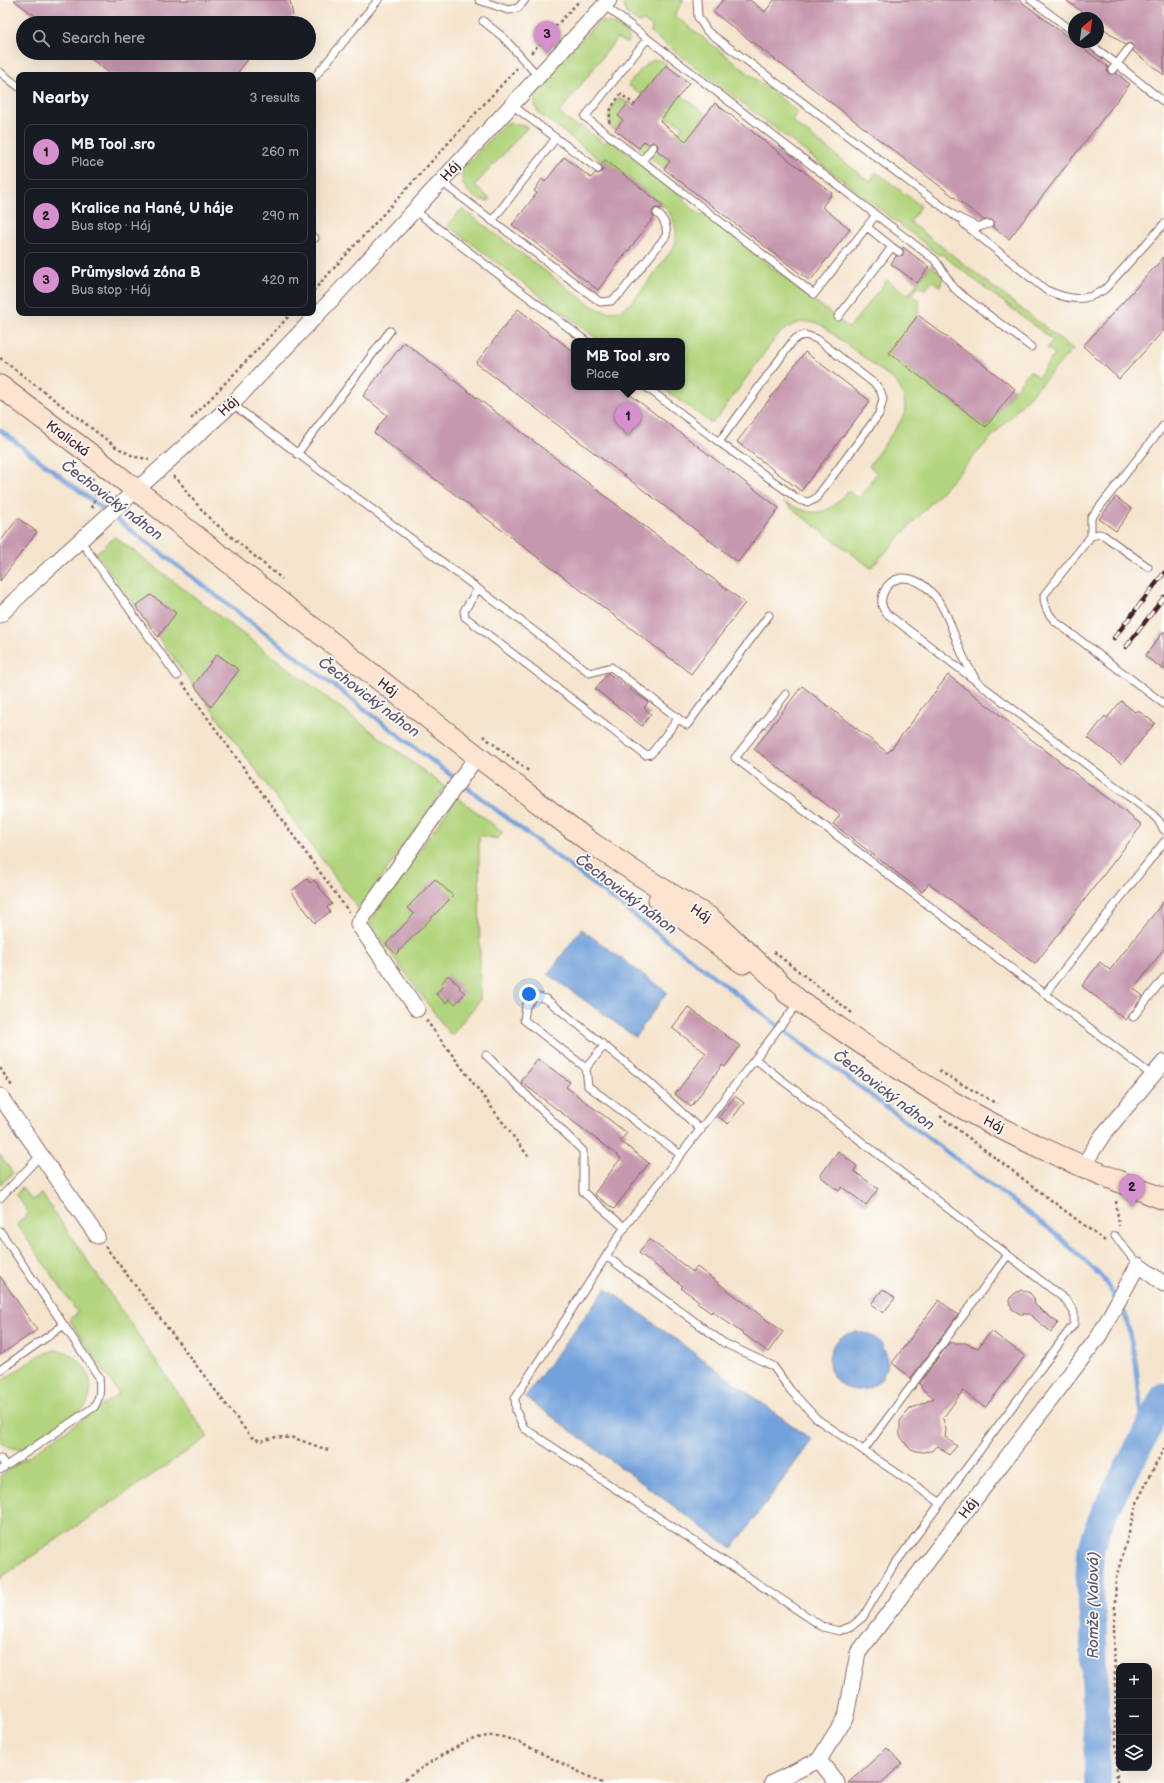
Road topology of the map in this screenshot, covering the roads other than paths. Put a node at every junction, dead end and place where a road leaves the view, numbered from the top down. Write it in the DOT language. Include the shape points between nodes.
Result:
graph roads {
  1 [pos="378,0"];
  2 [pos="479,0"];
  3 [pos="525,0"];
  4 [pos="697,0"];
  5 [pos="1031,0"];
  6 [pos="606,3"];
  7 [pos="483,21"];
  8 [pos="1068,28"];
  9 [pos="647,38"];
  10 [pos="1095,48"];
  11 [pos="1129,48"];
  12 [pos="1117,64"];
  13 [pos="1112,70"];
  14 [pos="0,72"];
  15 [pos="316,75"];
  16 [pos="538,76"];
  17 [pos="16,85"];
  18 [pos="1164,102"];
  19 [pos="512,105"];
  20 [pos="556,138"];
  21 [pos="653,147"];
  22 [pos="642,161"];
  23 [pos="598,169"];
  24 [pos="440,181"];
  25 [pos="414,210"];
  26 [pos="657,213"];
  27 [pos="876,215"];
  28 [pos="955,216"];
  29 [pos="492,221"];
  30 [pos="989,224"];
  31 [pos="1164,224"];
  32 [pos="867,228"];
  33 [pos="892,247"];
  34 [pos="899,252"];
  35 [pos="316,309"];
  36 [pos="309,316"];
  37 [pos="838,317"];
  38 [pos="390,331"];
  39 [pos="582,338"];
  40 [pos="1031,347"];
  41 [pos="0,386"];
  42 [pos="650,390"];
  43 [pos="232,404"];
  44 [pos="1164,425"];
  45 [pos="719,442"];
  46 [pos="297,454"];
  47 [pos="136,490"];
  48 [pos="1091,536"];
  49 [pos="80,540"];
  50 [pos="1148,567"];
  51 [pos="478,589"];
  52 [pos="0,615"];
  53 [pos="769,615"];
  54 [pos="177,676"];
  55 [pos="977,682"];
  56 [pos="786,694"];
  57 [pos="1164,704"];
  58 [pos="678,719"];
  59 [pos="477,756"];
  60 [pos="1164,830"];
  61 [pos="1164,842"];
  62 [pos="1164,978"];
  63 [pos="1045,994"];
  64 [pos="799,1001"];
  65 [pos="418,1009"];
  66 [pos="1133,1017"];
  67 [pos="604,1046"];
  68 [pos="486,1055"];
  69 [pos="755,1059"];
  70 [pos="1164,1062"];
  71 [pos="586,1068"];
  72 [pos="1153,1076"];
  73 [pos="0,1096"];
  74 [pos="701,1130"];
  75 [pos="41,1155"];
  76 [pos="681,1155"];
  77 [pos="1083,1166"];
  78 [pos="0,1198"];
  79 [pos="1164,1199"];
  80 [pos="625,1228"];
  81 [pos="0,1231"];
  82 [pos="97,1236"];
  83 [pos="1115,1236"];
  84 [pos="1008,1255"];
  85 [pos="606,1256"];
  86 [pos="1138,1265"];
  87 [pos="1164,1284"];
  88 [pos="64,1326"];
  89 [pos="0,1370"];
  90 [pos="864,1450"];
  91 [pos="0,1458"];
  92 [pos="3,1468"];
  93 [pos="941,1503"];
  94 [pos="819,1760"];
  95 [pos="772,1783"];
  96 [pos="837,1783"];
  1 -- 15 [label="lane"];
  2 -- 3 [label="lane" via="508,10 518,8"];
  4 -- 28 [label="lane" via="698,16 707,31"];
  5 -- 8 [label="lane"];
  6 -- 9 [label="lane"];
  6 -- 16 [label="street, Háj"];
  7 -- 16 [label="lane" via="503,37"];
  9 -- 22 [label="lane" via="585,117"];
  9 -- 27 [label="lane"];
  10 -- 12 [label="lane"];
  11 -- 12 [label="lane"];
  12 -- 13 [label="lane"];
  12 -- 18 [label="lane"];
  14 -- 17 [label="lane"];
  16 -- 19 [label="street, Háj"];
  19 -- 20 [label="lane"];
  19 -- 24 [label="street, Háj"];
  20 -- 23 [label="lane"];
  20 -- 29 [label="lane"];
  21 -- 22 [label="lane"];
  22 -- 32 [label="lane" via="814,294"];
  24 -- 25 [label="street, Háj"];
  24 -- 29 [label="lane"];
  25 -- 35 [label="street, Háj"];
  25 -- 39 [label="lane"];
  26 -- 29 [label="lane" via="665,222 666,236 621,293 604,303 596,301"];
  27 -- 32 [label="lane"];
  27 -- 40 [label="lane" via="935,260 954,288 962,295"];
  28 -- 30 [label="lane" via="978,226"];
  28 -- 31 [label="lane" via="1046,290 1074,299 1085,299 1105,289"];
  32 -- 33 [label="lane"];
  33 -- 34 [label="lane"];
  33 -- 37 [label="lane"];
  36 -- 43 [label="street, Háj"];
  38 -- 46 [label="lane"];
  41 -- 47 [label="main road, Kralická"];
  42 -- 45 [label="lane"];
  43 -- 46 [label="lane"];
  43 -- 47 [label="street, Háj" via="155,461"];
  44 -- 48 [label="lane" via="1091,518"];
  45 -- 45 [label="lane" via="792,342 802,336 817,339 873,382 883,395 879,414 817,497 810,502 798,499"];
  46 -- 51 [label="lane"];
  47 -- 49 [label="street"];
  47 -- 59 [label="main road, Háj"];
  48 -- 50 [label="lane" via="1103,535"];
  48 -- 57 [label="lane" via="1044,595 1048,614"];
  49 -- 52 [label="street"];
  49 -- 54 [label="lane"];
  51 -- 58 [label="lane" via="590,673 611,667"];
  51 -- 58 [label="lane" via="464,611 465,617 645,755 651,754"];
  53 -- 58 [label="lane" via="687,725"];
  55 -- 55 [label="lane" via="934,595 913,580 902,578 890,584 881,599 886,613"];
  55 -- 60 [label="lane" via="1152,814"];
  56 -- 63 [label="lane" via="735,758"];
  59 -- 64 [label="main road, Háj" via="590,842 700,931"];
  59 -- 65 [label="street" via="358,924"];
  61 -- 63 [label="lane"];
  62 -- 66 [label="lane"];
  63 -- 72 [label="lane"];
  64 -- 69 [label="lane"];
  64 -- 77 [label="main road, Háj" via="949,1100 1013,1134"];
  67 -- 71 [label="lane"];
  67 -- 71 [label="lane" via="546,999 536,996 526,1006 524,1020"];
  67 -- 74 [label="lane" via="646,1079"];
  68 -- 80 [label="lane" via="583,1151 583,1192"];
  69 -- 74 [label="lane"];
  69 -- 84 [label="lane"];
  70 -- 72 [label="street"];
  71 -- 76 [label="lane" via="588,1086"];
  72 -- 77 [label="street" via="1102,1136"];
  73 -- 75 [label="street"];
  74 -- 76 [label="lane"];
  75 -- 78 [label="lane"];
  75 -- 82 [label="street"];
  76 -- 80 [label="lane"];
  77 -- 79 [label="main road, Háj"];
  80 -- 85 [label="lane"];
  81 -- 88 [label="lane"];
  83 -- 86 [label="lane"];
  84 -- 90 [label="lane"];
  84 -- 93 [label="lane" via="1066,1300 1074,1312 1074,1324"];
  85 -- 90 [label="lane" via="724,1343 773,1366 791,1391 817,1419"];
  85 -- 93 [label="lane" via="515,1398 516,1411 524,1428 823,1627 839,1631 852,1626 863,1617 892,1568"];
  86 -- 87 [label="street"];
  86 -- 94 [label="street, Háj" via="1099,1336 858,1653 846,1716"];
  88 -- 89 [label="lane"];
  88 -- 92 [label="lane" via="99,1377 98,1402"];
  90 -- 93 [label="lane"];
  91 -- 92 [label="lane"];
  94 -- 95 [label="street"];
  94 -- 96 [label="street"];
}
